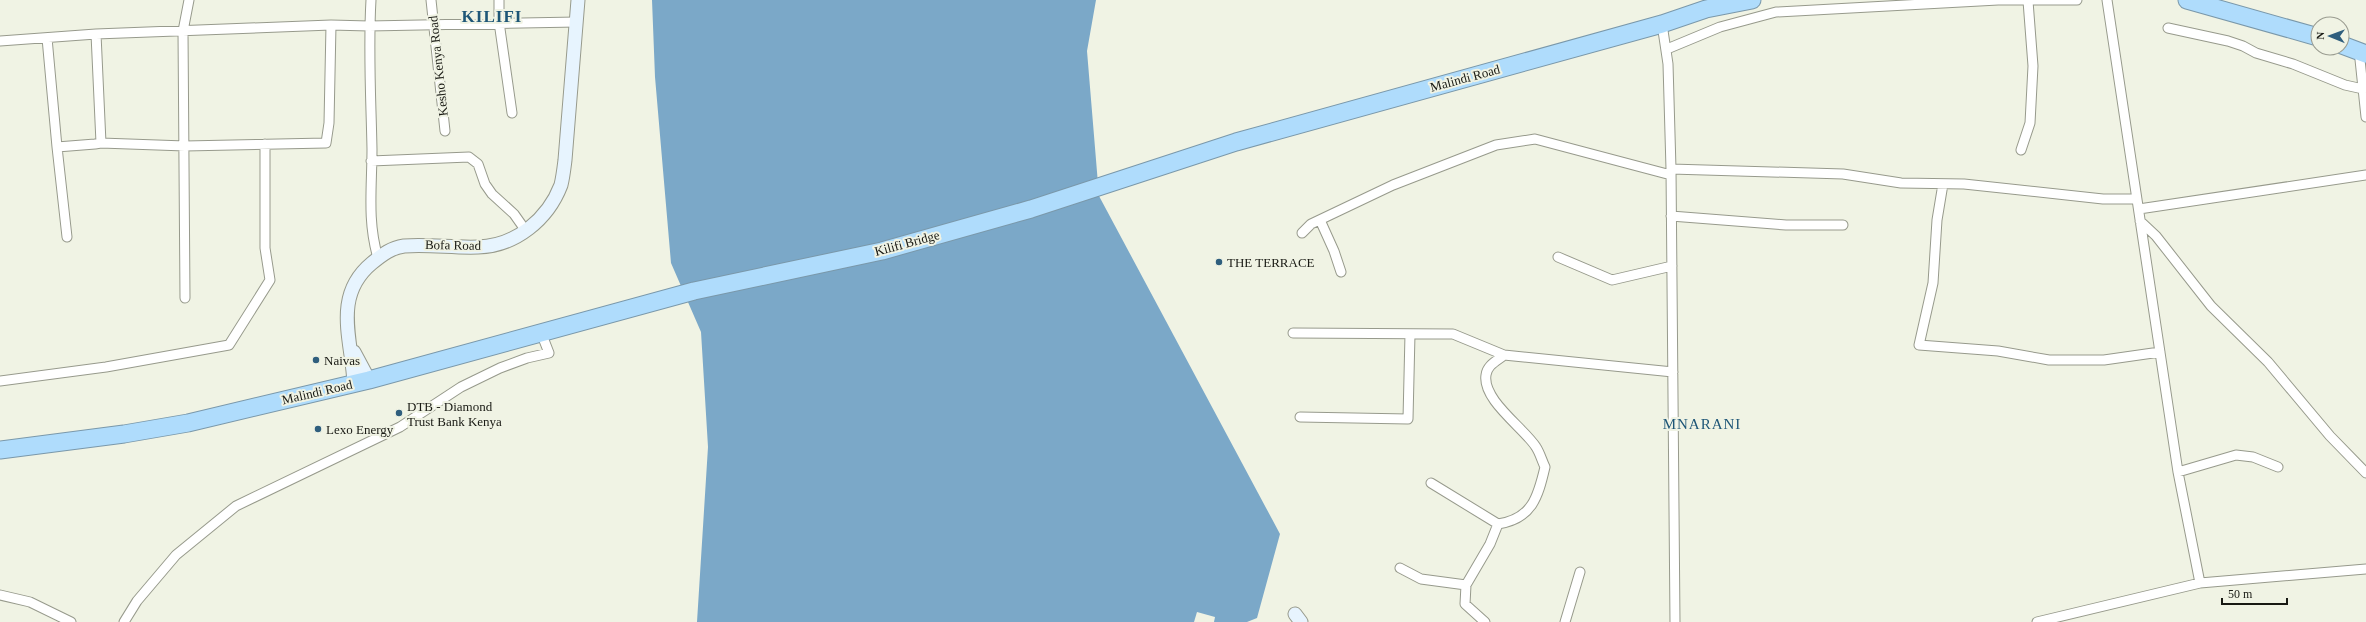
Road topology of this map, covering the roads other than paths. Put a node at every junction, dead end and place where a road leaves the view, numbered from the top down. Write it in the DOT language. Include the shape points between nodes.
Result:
graph roads {
  1 [pos="189,0"];
  2 [pos="371,0"];
  3 [pos="431,0"];
  4 [pos="499,0"];
  5 [pos="578,0"];
  6 [pos="1752,0"];
  7 [pos="2077,0"];
  8 [pos="2107,0"];
  9 [pos="2187,0"];
  10 [pos="2028,1"];
  11 [pos="499,22"];
  12 [pos="577,22"];
  13 [pos="434,24"];
  14 [pos="1662,24"];
  15 [pos="331,25"];
  16 [pos="369,26"];
  17 [pos="2168,28"];
  18 [pos="183,30"];
  19 [pos="96,34"];
  20 [pos="2310,35"];
  21 [pos="47,38"];
  22 [pos="0,41"];
  23 [pos="2350,48"];
  24 [pos="1666,50"];
  25 [pos="2363,52"];
  26 [pos="2363,89"];
  27 [pos="512,113"];
  28 [pos="2366,117"];
  29 [pos="445,131"];
  30 [pos="101,143"];
  31 [pos="265,144"];
  32 [pos="185,146"];
  33 [pos="57,147"];
  34 [pos="2021,150"];
  35 [pos="1179,160"];
  36 [pos="372,161"];
  37 [pos="1671,172"];
  38 [pos="2366,175"];
  39 [pos="1943,184"];
  40 [pos="2137,199"];
  41 [pos="2138,209"];
  42 [pos="1671,216"];
  43 [pos="1320,220"];
  44 [pos="2140,222"];
  45 [pos="1843,225"];
  46 [pos="526,231"];
  47 [pos="1302,233"];
  48 [pos="67,237"];
  49 [pos="1558,257"];
  50 [pos="378,258"];
  51 [pos="1672,266"];
  52 [pos="1341,272"];
  53 [pos="186,298"];
  54 [pos="630,310"];
  55 [pos="1293,333"];
  56 [pos="1410,334"];
  57 [pos="542,335"];
  58 [pos="2160,352"];
  59 [pos="1504,355"];
  60 [pos="1673,372"];
  61 [pos="0,381"];
  62 [pos="361,382"];
  63 [pos="1300,417"];
  64 [pos="0,450"];
  65 [pos="2278,467"];
  66 [pos="2178,472"];
  67 [pos="2366,473"];
  68 [pos="1431,483"];
  69 [pos="1498,524"];
  70 [pos="1400,568"];
  71 [pos="2366,569"];
  72 [pos="1580,572"];
  73 [pos="2200,583"];
  74 [pos="1466,585"];
  75 [pos="0,595"];
  76 [pos="71,622"];
  77 [pos="124,622"];
  78 [pos="1485,622"];
  79 [pos="1565,622"];
  80 [pos="1675,622"];
  81 [pos="2037,622"];
  1 -- 18 [label="street"];
  2 -- 16 [label="street"];
  3 -- 13 [label="street, Kesho Kenya Road"];
  4 -- 11 [label="street"];
  5 -- 12 [label="street, Bofa Road"];
  6 -- 14 [label="highway, Malindi Road" via="1706,9"];
  7 -- 10 [label="street"];
  8 -- 40 [label="street"];
  9 -- 20 [label="highway"];
  10 -- 24 [label="street" via="1998,0 1776,12 1720,27"];
  10 -- 34 [label="street" via="2033,66 2030,123"];
  11 -- 12 [label="street"];
  11 -- 13 [label="street"];
  11 -- 27 [label="street"];
  12 -- 46 [label="street, Bofa Road" via="570,117 561,183 555,198 540,220"];
  13 -- 16 [label="street"];
  13 -- 29 [label="street, Kesho Kenya Road"];
  14 -- 24 [label="street"];
  14 -- 35 [label="highway, Malindi Road" via="1358,107"];
  15 -- 16 [label="street"];
  15 -- 18 [label="street"];
  15 -- 31 [label="street" via="327,141 324,144"];
  16 -- 36 [label="street"];
  17 -- 26 [label="street" via="2228,41 2263,56"];
  18 -- 19 [label="street"];
  18 -- 32 [label="street"];
  19 -- 21 [label="street"];
  19 -- 30 [label="street"];
  21 -- 22 [label="street"];
  21 -- 33 [label="street"];
  23 -- 25 [label="highway"];
  24 -- 37 [label="street"];
  25 -- 26 [label="street"];
  26 -- 28 [label="street"];
  30 -- 32 [label="street"];
  30 -- 33 [label="street"];
  31 -- 32 [label="street"];
  31 -- 61 [label="street" via="265,248 270,280 230,345 106,367"];
  32 -- 53 [label="street"];
  33 -- 48 [label="street"];
  35 -- 54 [label="highway, Kilifi Bridge" via="1031,209 882,251 694,291"];
  36 -- 46 [label="street" via="469,157 478,164 485,184 492,194 514,214"];
  36 -- 50 [label="street" via="370,220"];
  37 -- 39 [label="street" via="1844,174 1901,183"];
  37 -- 42 [label="street"];
  37 -- 43 [label="street" via="1535,139 1496,145 1393,185"];
  38 -- 41 [label="street"];
  39 -- 40 [label="street" via="1989,186 2103,199"];
  39 -- 58 [label="street" via="1937,220 1933,283 1919,345 1983,350 2049,360 2104,360"];
  40 -- 41 [label="street"];
  41 -- 44 [label="street"];
  42 -- 45 [label="street" via="1786,225"];
  42 -- 51 [label="street"];
  43 -- 47 [label="street"];
  43 -- 52 [label="street"];
  44 -- 58 [label="street"];
  44 -- 67 [label="street" via="2156,236 2212,306 2268,362 2330,436"];
  46 -- 50 [label="street, Bofa Road" via="491,246 404,246 394,248"];
  49 -- 51 [label="street" via="1612,280"];
  50 -- 62 [label="street, Bofa Road" via="363,271 351,291 346,306 350,345"];
  51 -- 60 [label="street"];
  54 -- 57 [label="highway, Malindi Road"];
  55 -- 56 [label="street"];
  56 -- 59 [label="street" via="1453,334"];
  56 -- 63 [label="street" via="1408,419"];
  57 -- 62 [label="highway, Malindi Road"];
  57 -- 77 [label="street" via="549,353 500,368 462,387 386,435 236,506 176,555 137,601"];
  58 -- 66 [label="street"];
  59 -- 60 [label="street"];
  59 -- 69 [label="street" via="1489,366 1486,383 1495,401 1536,447 1545,467 1535,504 1509,522"];
  60 -- 80 [label="street"];
  62 -- 64 [label="highway, Malindi Road" via="188,422 124,434"];
  65 -- 66 [label="street" via="2253,457 2236,455"];
  66 -- 73 [label="street"];
  68 -- 69 [label="street"];
  69 -- 74 [label="street" via="1490,544"];
  70 -- 74 [label="street" via="1421,578"];
  71 -- 73 [label="street"];
  72 -- 79 [label="street"];
  73 -- 81 [label="street"];
  74 -- 78 [label="street" via="1465,604"];
  75 -- 76 [label="street" via="30,602"];
}
